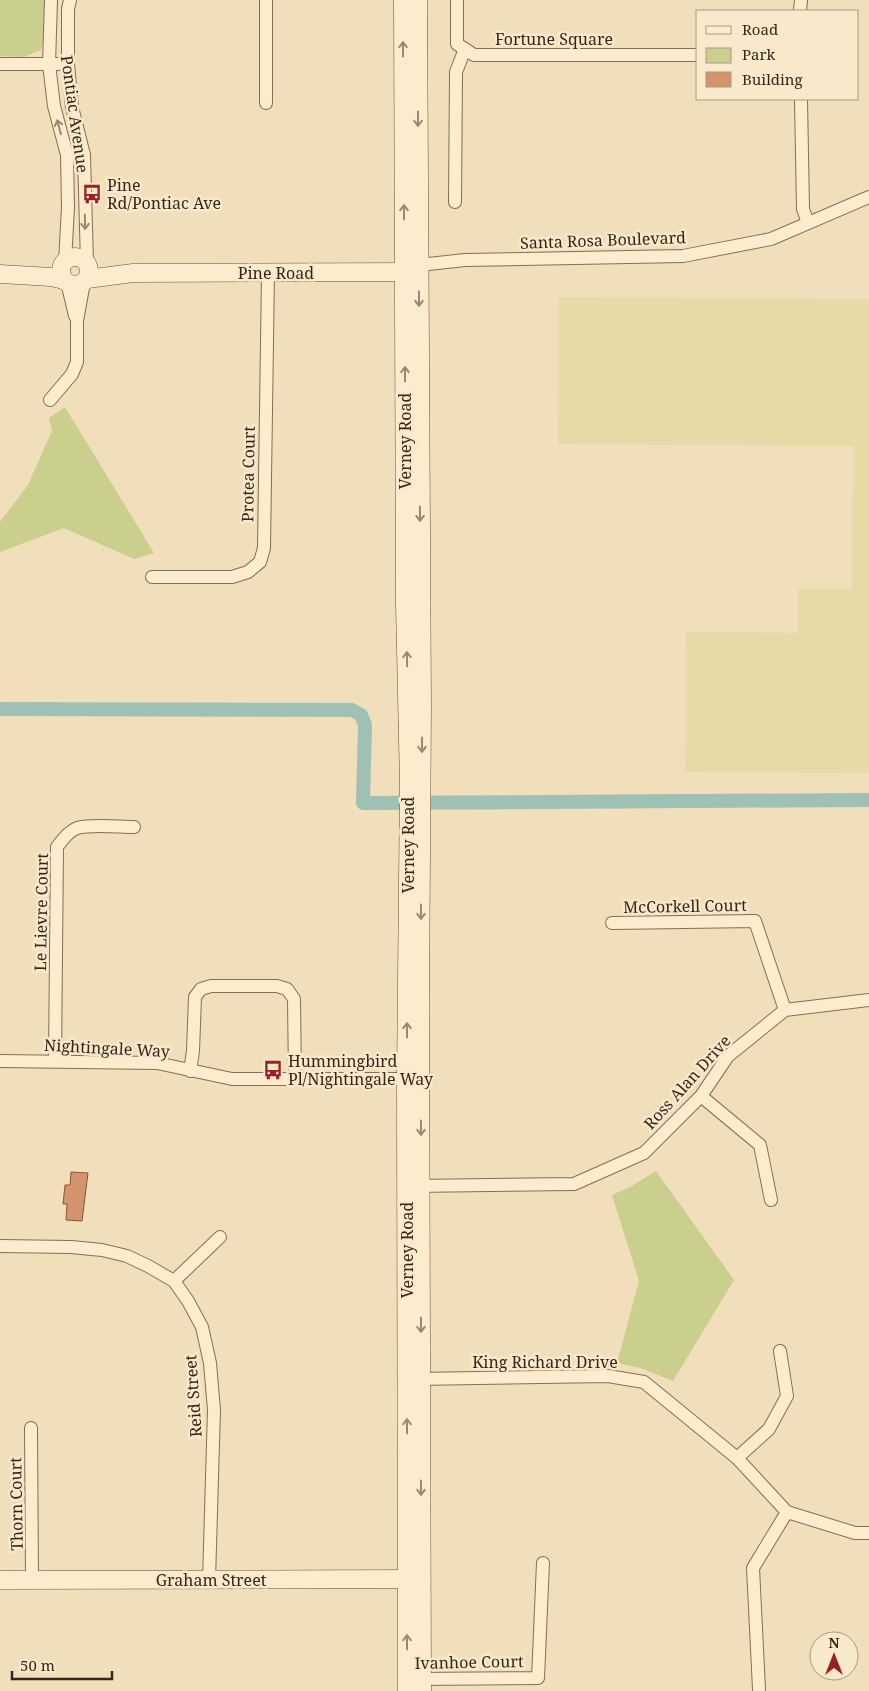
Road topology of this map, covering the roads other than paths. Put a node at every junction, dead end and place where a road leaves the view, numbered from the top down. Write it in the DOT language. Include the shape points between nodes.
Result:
graph roads {
  1 [pos="51,0"];
  2 [pos="70,0"];
  3 [pos="266,0"];
  4 [pos="403,0"];
  5 [pos="418,0"];
  6 [pos="457,0"];
  7 [pos="465,49"];
  8 [pos="696,55"];
  9 [pos="0,64"];
  10 [pos="49,64"];
  11 [pos="68,64"];
  12 [pos="801,100"];
  13 [pos="266,104"];
  14 [pos="869,197"];
  15 [pos="455,202"];
  16 [pos="808,223"];
  17 [pos="414,270"];
  18 [pos="76,272"];
  19 [pos="268,273"];
  20 [pos="1,274"];
  21 [pos="50,400"];
  22 [pos="152,577"];
  23 [pos="134,827"];
  24 [pos="612,923"];
  25 [pos="869,1000"];
  26 [pos="785,1010"];
  27 [pos="0,1061"];
  28 [pos="55,1061"];
  29 [pos="190,1070"];
  30 [pos="295,1079"];
  31 [pos="414,1079"];
  32 [pos="701,1096"];
  33 [pos="414,1186"];
  34 [pos="772,1200"];
  35 [pos="220,1237"];
  36 [pos="0,1246"];
  37 [pos="174,1281"];
  38 [pos="780,1351"];
  39 [pos="414,1379"];
  40 [pos="31,1428"];
  41 [pos="737,1458"];
  42 [pos="787,1512"];
  43 [pos="869,1534"];
  44 [pos="543,1563"];
  45 [pos="414,1579"];
  46 [pos="0,1580"];
  47 [pos="32,1580"];
  48 [pos="209,1580"];
  49 [pos="414,1685"];
  50 [pos="759,1689"];
  1 -- 10 [label="street, Pontiac Avenue"];
  2 -- 11 [label="street, Pontiac Avenue"];
  3 -- 13 [label="street"];
  17 -- 4 [label="street, Verney Road, one-way"];
  5 -- 17 [label="street, Verney Road, one-way"];
  6 -- 7 [label="street" via="457,44"];
  7 -- 8 [label="street, Fortune Square" via="474,55"];
  7 -- 15 [label="street" via="456,72"];
  9 -- 10 [label="street"];
  10 -- 11 [label="street"];
  18 -- 10 [label="street, Pontiac Avenue, one-way" via="68,216 67,155 54,106"];
  11 -- 18 [label="street, Pontiac Avenue, one-way" via="72,108 84,155"];
  12 -- 16 [label="street" via="803,209"];
  14 -- 16 [label="street, Santa Rosa Boulevard"];
  16 -- 17 [label="street, Santa Rosa Boulevard" via="771,239 682,256 465,260"];
  17 -- 19 [label="street, Pine Road"];
  17 -- 31 [label="street, Verney Road"];
  18 -- 19 [label="street, Pine Road"];
  18 -- 20 [label="street, Pine Road" via="51,267"];
  18 -- 21 [label="street" via="77,362 72,374"];
  19 -- 22 [label="street, Protea Court" via="264,548 260,562 248,572 232,577"];
  23 -- 28 [label="street, Le Lievre Court" via="77,828 57,847"];
  24 -- 26 [label="street, McCorkell Court" via="755,921"];
  25 -- 26 [label="street"];
  26 -- 32 [label="street, Ross Alan Drive" via="728,1056"];
  27 -- 28 [label="street, Nightingale Way"];
  28 -- 29 [label="street, Nightingale Way" via="157,1063"];
  29 -- 30 [label="street, Nightingale Way" via="227,1079"];
  29 -- 30 [label="street" via="195,1000 199,991 211,986 277,986 287,989 294,999"];
  30 -- 31 [label="street, Nightingale Way"];
  31 -- 33 [label="street, Verney Road"];
  32 -- 33 [label="street, Ross Alan Drive" via="644,1153 574,1184"];
  32 -- 34 [label="street" via="760,1146"];
  33 -- 39 [label="street, Verney Road"];
  35 -- 37 [label="street"];
  36 -- 37 [label="street, Reid Street" via="71,1246 102,1250 127,1256"];
  37 -- 48 [label="street, Reid Street" via="202,1327 210,1363 214,1410"];
  38 -- 41 [label="street" via="787,1396 769,1429"];
  39 -- 41 [label="street, King Richard Drive" via="608,1376 644,1382"];
  39 -- 45 [label="street, Verney Road"];
  40 -- 47 [label="street, Thorn Court"];
  41 -- 42 [label="street, King Richard Drive"];
  42 -- 43 [label="street" via="855,1533"];
  42 -- 50 [label="street" via="753,1568"];
  44 -- 49 [label="street, Ivanhoe Court" via="538,1678"];
  45 -- 48 [label="street, Graham Street"];
  45 -- 49 [label="street, Verney Road"];
  46 -- 47 [label="street, Graham Street"];
  47 -- 48 [label="street, Graham Street"];
}
